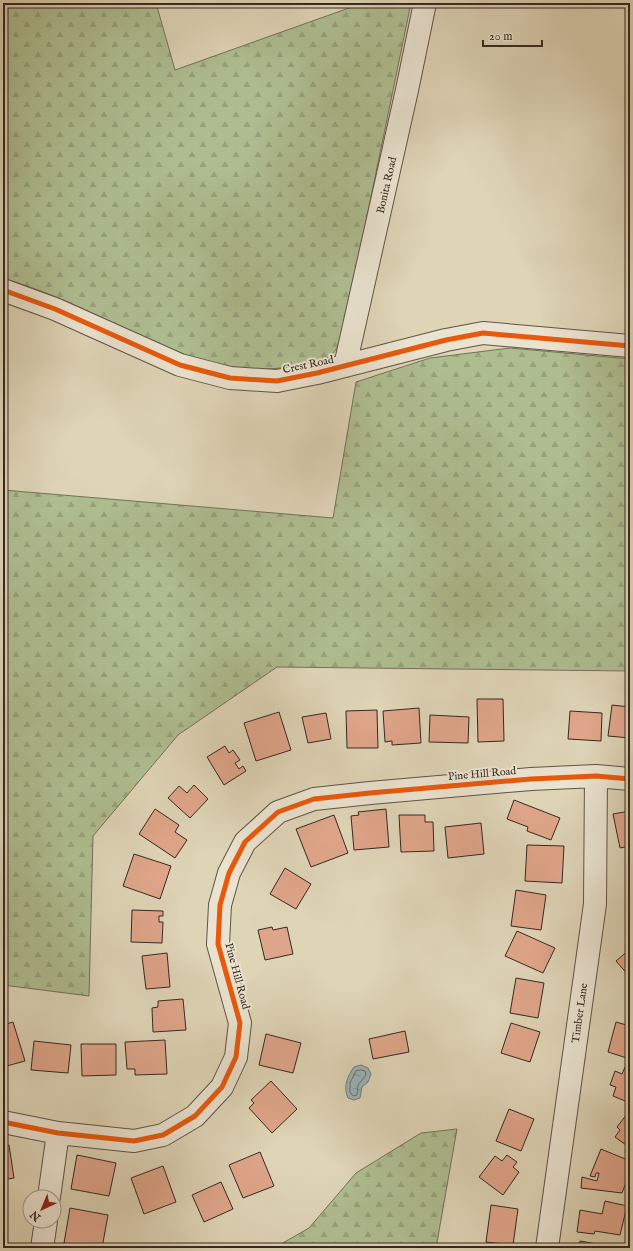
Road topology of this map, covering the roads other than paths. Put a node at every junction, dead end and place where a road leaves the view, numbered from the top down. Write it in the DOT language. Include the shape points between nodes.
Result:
graph roads {
  1 [pos="425,3"];
  2 [pos="3,290"];
  3 [pos="630,346"];
  4 [pos="345,366"];
  5 [pos="596,776"];
  6 [pos="630,779"];
  7 [pos="3,1122"];
  8 [pos="58,1133"];
  9 [pos="50,1189"];
  10 [pos="45,1229"];
  11 [pos="42,1248"];
  12 [pos="547,1248"];
  1 -- 4 [label="street, Bonita Road"];
  2 -- 4 [label="street, Crest Road" via="55,309 180,365 230,378 277,381"];
  3 -- 4 [label="street, Crest Road" via="483,333"];
  5 -- 6 [label="street, Pine Hill Road"];
  5 -- 8 [label="street, Pine Hill Road" via="314,798 278,812 245,842 230,872 220,905 218,944 240,1023 236,1057 222,1087 195,1116 164,1135 134,1141"];
  5 -- 12 [label="street, Timber Lane" via="595,904"];
  7 -- 8 [label="street, Pine Hill Road"];
  8 -- 9 [label="street"];
  10 -- 11 [label="street"];
}
